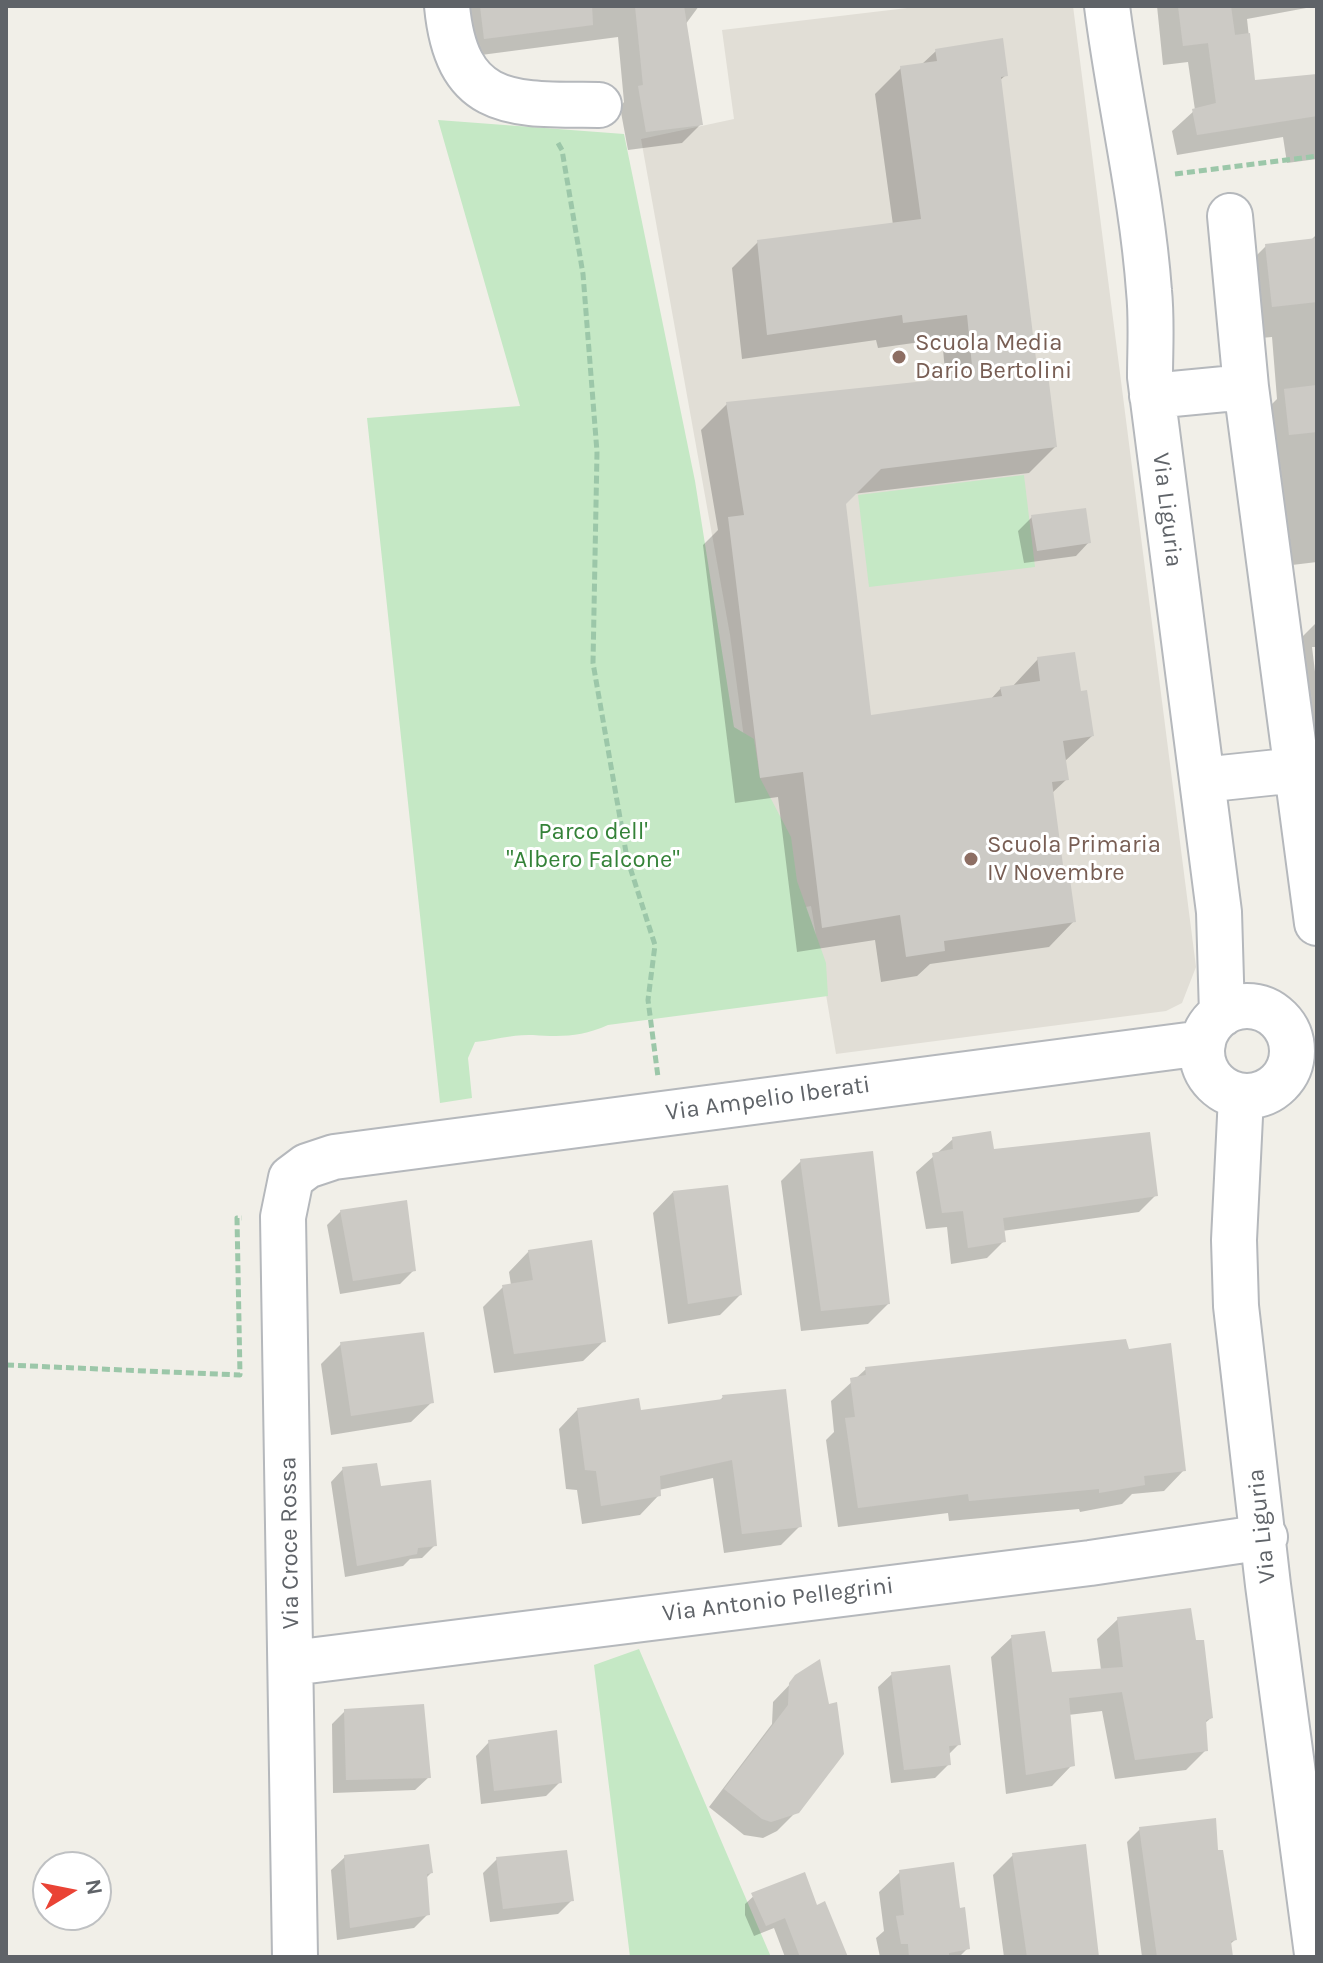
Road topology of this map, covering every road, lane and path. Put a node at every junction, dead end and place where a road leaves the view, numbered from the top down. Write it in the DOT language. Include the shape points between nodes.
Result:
graph roads {
  1 [pos="447,6"];
  2 [pos="1107,6"];
  3 [pos="534,105"];
  4 [pos="599,105"];
  5 [pos="1317,156"];
  6 [pos="1136,179"];
  7 [pos="1230,216"];
  8 [pos="1246,387"];
  9 [pos="1152,396"];
  10 [pos="1297,770"];
  11 [pos="1202,780"];
  12 [pos="1317,923"];
  13 [pos="1213,1029"];
  14 [pos="1303,1032"];
  15 [pos="1241,1096"];
  16 [pos="664,1114"];
  17 [pos="334,1157"];
  18 [pos="283,1217"];
  19 [pos="6,1365"];
  20 [pos="1265,1537"];
  21 [pos="292,1663"];
  22 [pos="1317,1954"];
  23 [pos="295,1957"];
  1 -- 3 [label="street" via="461,62 475,82 488,95"];
  2 -- 6 [label="street, Via Liguria"];
  3 -- 4 [label="street"];
  3 -- 16 [label="path" via="562,150 583,274 597,452 593,663 627,858 655,945 648,1000"];
  5 -- 6 [label="path"];
  6 -- 9 [label="street, Via Liguria" via="1150,293"];
  7 -- 8 [label="street"];
  8 -- 9 [label="street"];
  8 -- 10 [label="street"];
  9 -- 11 [label="street, Via Liguria"];
  10 -- 11 [label="street"];
  10 -- 12 [label="street"];
  11 -- 13 [label="street, Via Liguria" via="1219,912"];
  13 -- 14 [label="street" via="1245,1006 1259,1007"];
  13 -- 15 [label="street" via="1207,1072 1227,1092"];
  13 -- 16 [label="street, Via Ampelio Iberati"];
  14 -- 15 [label="street" via="1279,1084 1255,1097"];
  15 -- 20 [label="street, Via Liguria" via="1236,1306"];
  16 -- 17 [label="street, Via Ampelio Iberati"];
  17 -- 18 [label="street, Via Croce Rossa" via="291,1178"];
  18 -- 19 [label="path" via="237,1218 240,1375"];
  18 -- 21 [label="street, Via Croce Rossa"];
  20 -- 21 [label="street, Via Antonio Pellegrini"];
  20 -- 22 [label="street, Via Liguria"];
  21 -- 23 [label="street, Via Croce Rossa"];
}
